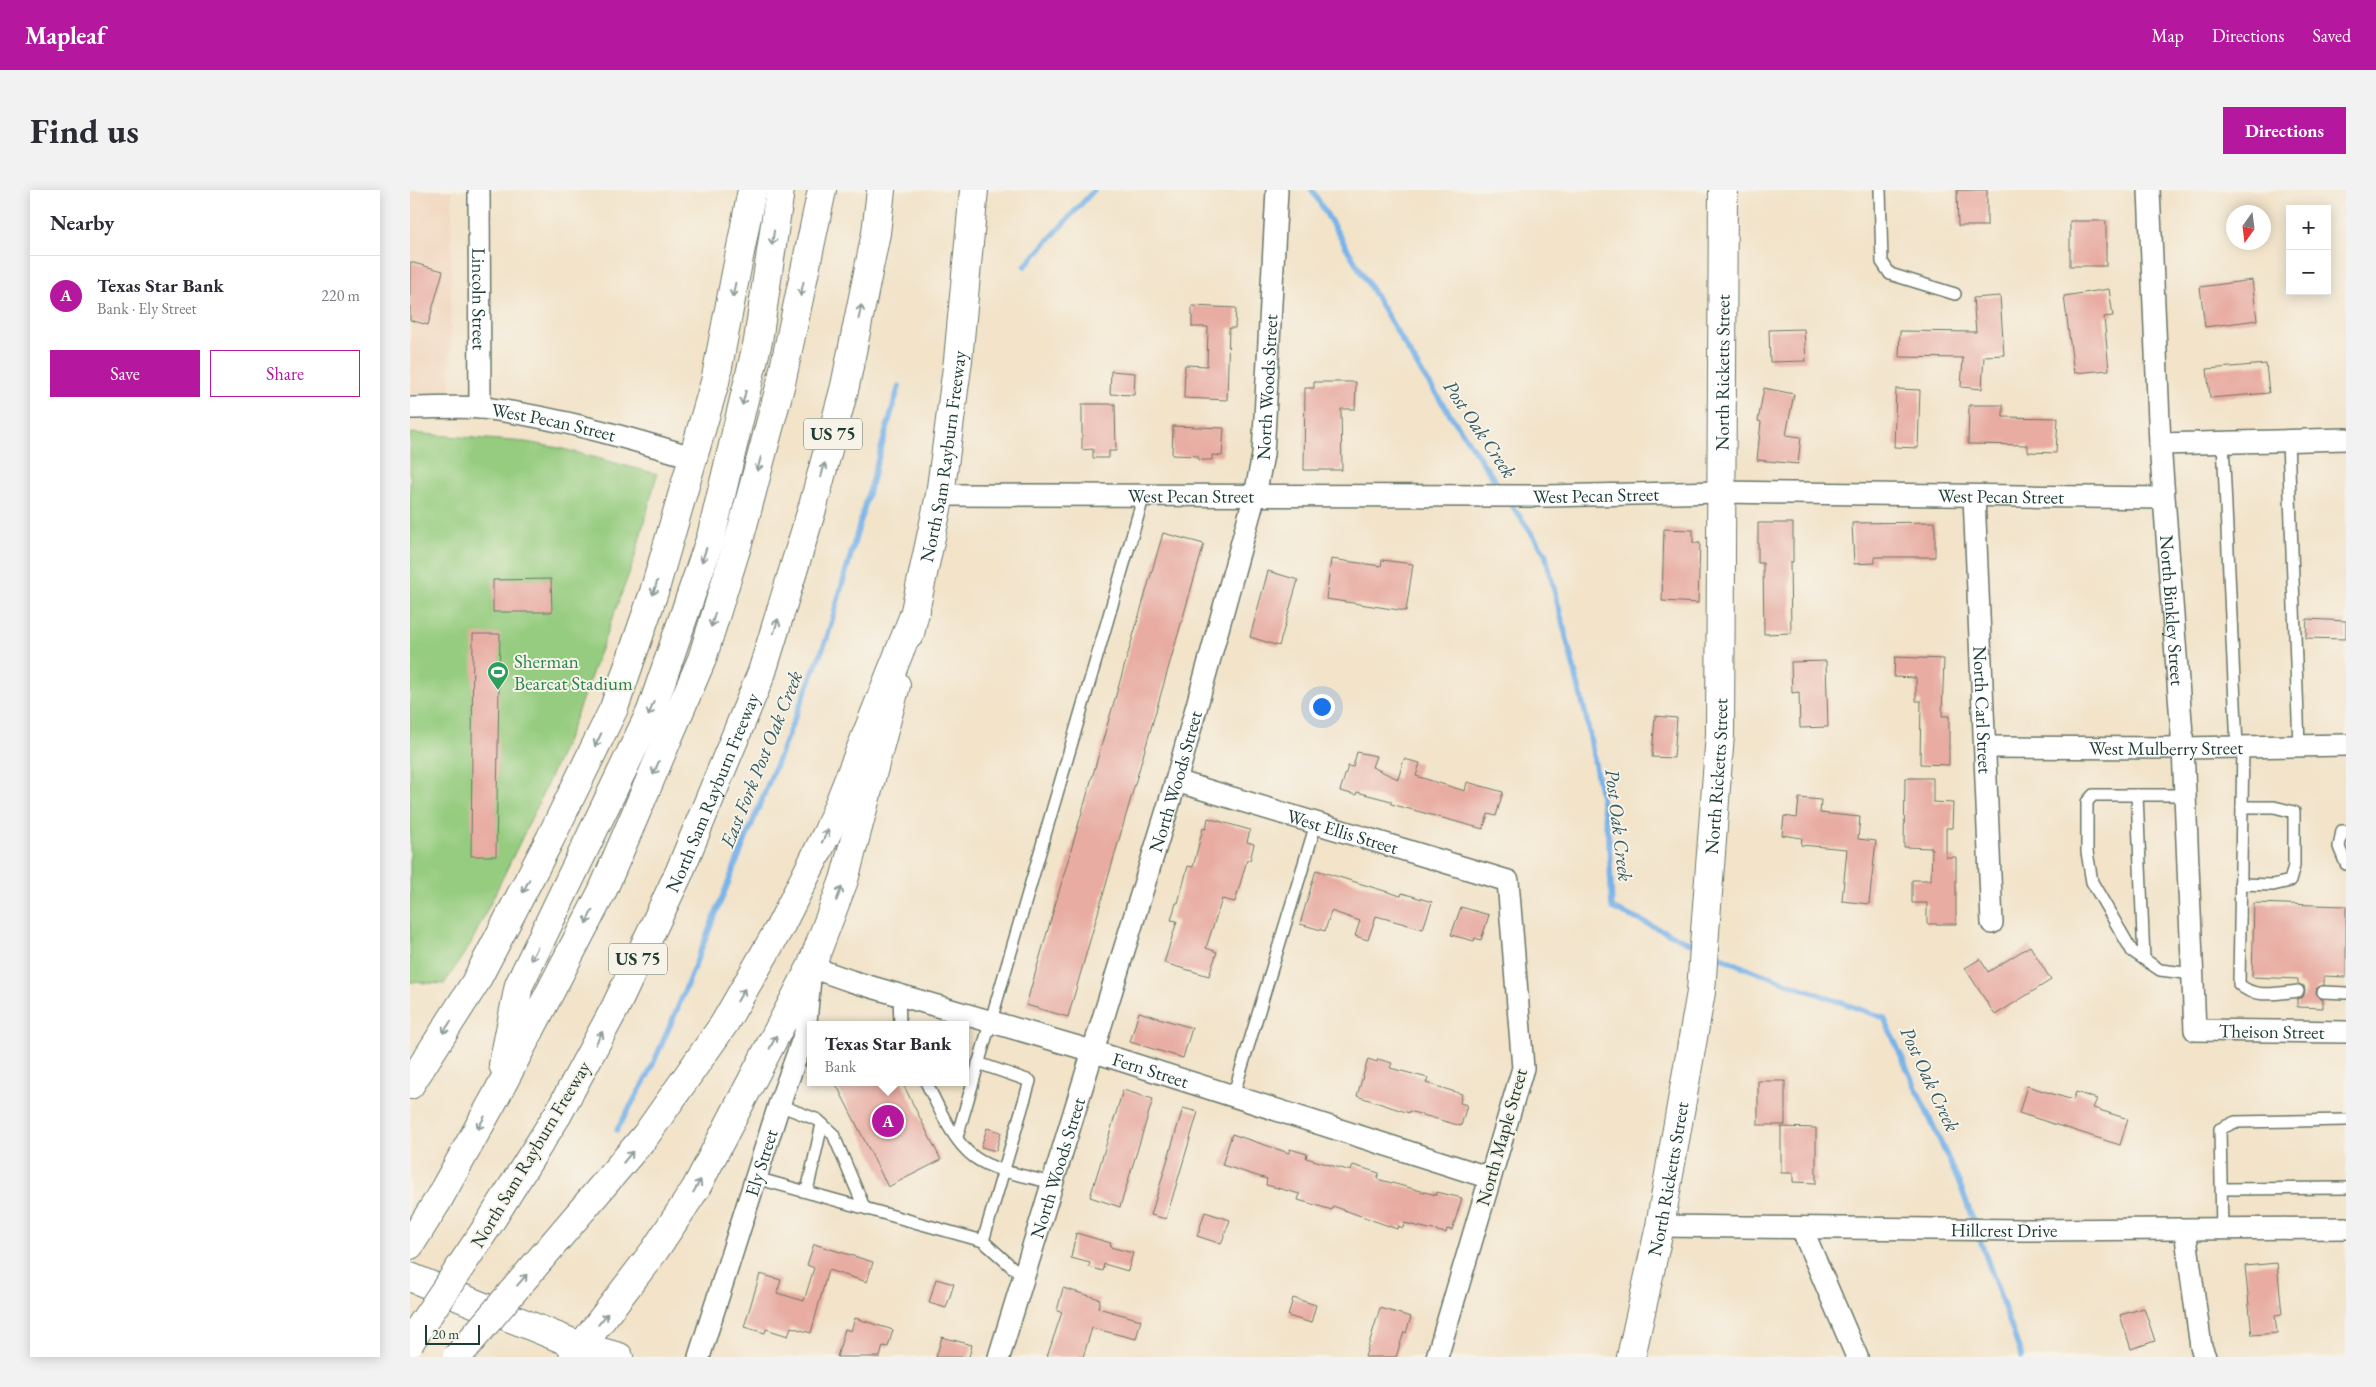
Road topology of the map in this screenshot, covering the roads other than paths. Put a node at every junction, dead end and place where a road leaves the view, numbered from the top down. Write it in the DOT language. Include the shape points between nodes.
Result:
graph roads {
  1 [pos="479,190"];
  2 [pos="752,190"];
  3 [pos="780,190"];
  4 [pos="822,190"];
  5 [pos="881,190"];
  6 [pos="974,190"];
  7 [pos="1277,190"];
  8 [pos="1723,190"];
  9 [pos="1880,190"];
  10 [pos="2150,190"];
  11 [pos="1955,294"];
  12 [pos="410,408"];
  13 [pos="480,408"];
  14 [pos="2346,439"];
  15 [pos="2288,440"];
  16 [pos="2222,442"];
  17 [pos="2160,444"];
  18 [pos="695,458"];
  19 [pos="1721,492"];
  20 [pos="1144,495"];
  21 [pos="1255,495"];
  22 [pos="940,496"];
  23 [pos="1974,496"];
  24 [pos="2164,498"];
  25 [pos="916,610"];
  26 [pos="2346,744"];
  27 [pos="2299,746"];
  28 [pos="1986,747"];
  29 [pos="2240,747"];
  30 [pos="2183,748"];
  31 [pos="1176,782"];
  32 [pos="2137,795"];
  33 [pos="2185,795"];
  34 [pos="2242,807"];
  35 [pos="1316,824"];
  36 [pos="2346,831"];
  37 [pos="2346,864"];
  38 [pos="1508,881"];
  39 [pos="2240,884"];
  40 [pos="1992,923"];
  41 [pos="2144,959"];
  42 [pos="811,966"];
  43 [pos="2193,974"];
  44 [pos="2298,992"];
  45 [pos="2324,992"];
  46 [pos="2346,992"];
  47 [pos="899,995"];
  48 [pos="900,1021"];
  49 [pos="990,1021"];
  50 [pos="2195,1030"];
  51 [pos="2346,1032"];
  52 [pos="1092,1051"];
  53 [pos="978,1063"];
  54 [pos="410,1085"];
  55 [pos="928,1086"];
  56 [pos="496,1096"];
  57 [pos="1233,1096"];
  58 [pos="779,1105"];
  59 [pos="2346,1120"];
  60 [pos="822,1124"];
  61 [pos="957,1137"];
  62 [pos="1004,1170"];
  63 [pos="756,1178"];
  64 [pos="1490,1178"];
  65 [pos="1052,1183"];
  66 [pos="2346,1188"];
  67 [pos="2222,1189"];
  68 [pos="807,1191"];
  69 [pos="864,1207"];
  70 [pos="1660,1226"];
  71 [pos="2346,1228"];
  72 [pos="1802,1229"];
  73 [pos="2185,1230"];
  74 [pos="2222,1230"];
  75 [pos="983,1241"];
  76 [pos="410,1245"];
  77 [pos="1024,1275"];
  78 [pos="410,1277"];
  79 [pos="410,1342"];
  80 [pos="577,1351"];
  81 [pos="457,1357"];
  82 [pos="619,1357"];
  83 [pos="699,1357"];
  84 [pos="999,1357"];
  85 [pos="1437,1357"];
  86 [pos="1631,1357"];
  87 [pos="1857,1357"];
  88 [pos="2205,1357"];
  1 -- 13 [label="street, Lincoln Street"];
  2 -- 18 [label="main road, one-way" via="715,382"];
  3 -- 56 [label="main road, one-way" via="758,341 711,536 651,711 519,984"];
  4 -- 56 [label="main road, one-way" via="781,383 702,659 602,892"];
  79 -- 5 [label="main road, North Sam Rayburn Freeway / US 75, one-way, bridge" via="558,1114 616,1006 679,873 762,672 814,506 845,386 876,233"];
  6 -- 22 [label="main road, North Sam Rayburn Freeway" via="958,360"];
  7 -- 21 [label="street, North Woods Street" via="1263,455"];
  8 -- 19 [label="main road, North Ricketts Street"];
  9 -- 11 [label="lane" via="1882,262 1890,274"];
  10 -- 17 [label="street, North Binkley Street"];
  12 -- 13 [label="street, West Pecan Street"];
  13 -- 18 [label="street, West Pecan Street" via="534,415 609,432"];
  14 -- 15 [label="street"];
  15 -- 16 [label="street"];
  15 -- 27 [label="lane"];
  16 -- 17 [label="street"];
  16 -- 29 [label="lane"];
  17 -- 24 [label="street, North Binkley Street"];
  18 -- 54 [label="main road, one-way" via="614,708 475,983"];
  19 -- 21 [label="street, West Pecan Street" via="1546,496"];
  19 -- 23 [label="street, West Pecan Street"];
  19 -- 70 [label="main road, North Ricketts Street" via="1720,734 1706,932 1701,992"];
  20 -- 21 [label="street, West Pecan Street"];
  20 -- 22 [label="street, West Pecan Street"];
  20 -- 49 [label="lane"];
  21 -- 31 [label="street, North Woods Street"];
  22 -- 25 [label="main road, North Sam Rayburn Freeway"];
  23 -- 24 [label="street, West Pecan Street"];
  23 -- 28 [label="street, North Carl Street"];
  24 -- 30 [label="street, North Binkley Street"];
  42 -- 25 [label="main road, North Sam Rayburn Freeway, one-way" via="844,880"];
  81 -- 25 [label="main road, one-way, bridge" via="646,1135 724,1024 780,927 828,831"];
  26 -- 27 [label="street, West Mulberry Street"];
  27 -- 29 [label="street, West Mulberry Street"];
  28 -- 30 [label="street, West Mulberry Street"];
  28 -- 40 [label="street, North Carl Street"];
  29 -- 30 [label="street, West Mulberry Street"];
  29 -- 34 [label="lane"];
  30 -- 33 [label="street, North Binkley Street"];
  31 -- 35 [label="street, West Ellis Street"];
  31 -- 52 [label="street, North Woods Street"];
  32 -- 33 [label="lane"];
  32 -- 41 [label="lane"];
  32 -- 41 [label="lane" via="2093,796 2087,802 2087,852 2092,882 2132,951"];
  33 -- 43 [label="street, North Binkley Street"];
  34 -- 39 [label="lane"];
  34 -- 39 [label="lane" via="2274,807 2294,812 2294,866 2290,881 2273,885"];
  35 -- 38 [label="street, West Ellis Street"];
  35 -- 57 [label="lane"];
  36 -- 37 [label="lane" via="2342,832 2338,847"];
  38 -- 64 [label="street, North Maple Street" via="1523,1068"];
  39 -- 44 [label="lane" via="2239,984 2245,991 2261,994"];
  41 -- 43 [label="lane" via="2160,970"];
  42 -- 47 [label="street, Fern Street"];
  42 -- 58 [label="street, Ely Street" via="805,1034"];
  80 -- 42 [label="main road, North Sam Rayburn Freeway, one-way" via="650,1257 696,1188"];
  43 -- 50 [label="street, North Binkley Street"];
  45 -- 46 [label="lane"];
  47 -- 48 [label="lane"];
  47 -- 49 [label="street, Fern Street"];
  49 -- 52 [label="street, Fern Street"];
  49 -- 53 [label="lane"];
  50 -- 51 [label="street, Theison Street"];
  52 -- 57 [label="street, Fern Street"];
  52 -- 65 [label="street, North Woods Street"];
  53 -- 61 [label="lane"];
  53 -- 62 [label="lane" via="1030,1081"];
  55 -- 61 [label="lane" via="948,1127"];
  56 -- 76 [label="main road, one-way"];
  57 -- 64 [label="street, Fern Street"];
  58 -- 60 [label="lane"];
  58 -- 63 [label="street, Ely Street"];
  59 -- 67 [label="lane" via="2235,1122 2220,1129"];
  60 -- 68 [label="lane"];
  60 -- 69 [label="lane" via="833,1134"];
  61 -- 62 [label="lane" via="973,1157"];
  62 -- 65 [label="lane"];
  62 -- 75 [label="lane"];
  63 -- 68 [label="lane"];
  63 -- 83 [label="street, Ely Street"];
  64 -- 85 [label="street, North Maple Street"];
  65 -- 77 [label="street, North Woods Street"];
  66 -- 67 [label="lane"];
  67 -- 74 [label="lane"];
  68 -- 69 [label="lane"];
  69 -- 75 [label="lane"];
  70 -- 72 [label="street, Hillcrest Drive"];
  70 -- 86 [label="main road, North Ricketts Street"];
  71 -- 74 [label="street, Hillcrest Drive"];
  72 -- 73 [label="street, Hillcrest Drive"];
  72 -- 87 [label="street"];
  73 -- 74 [label="street, Hillcrest Drive"];
  73 -- 88 [label="street"];
  75 -- 77 [label="lane"];
  77 -- 84 [label="street, North Woods Street"];
  78 -- 80 [label="main road"];
  80 -- 82 [label="main road"];
}
